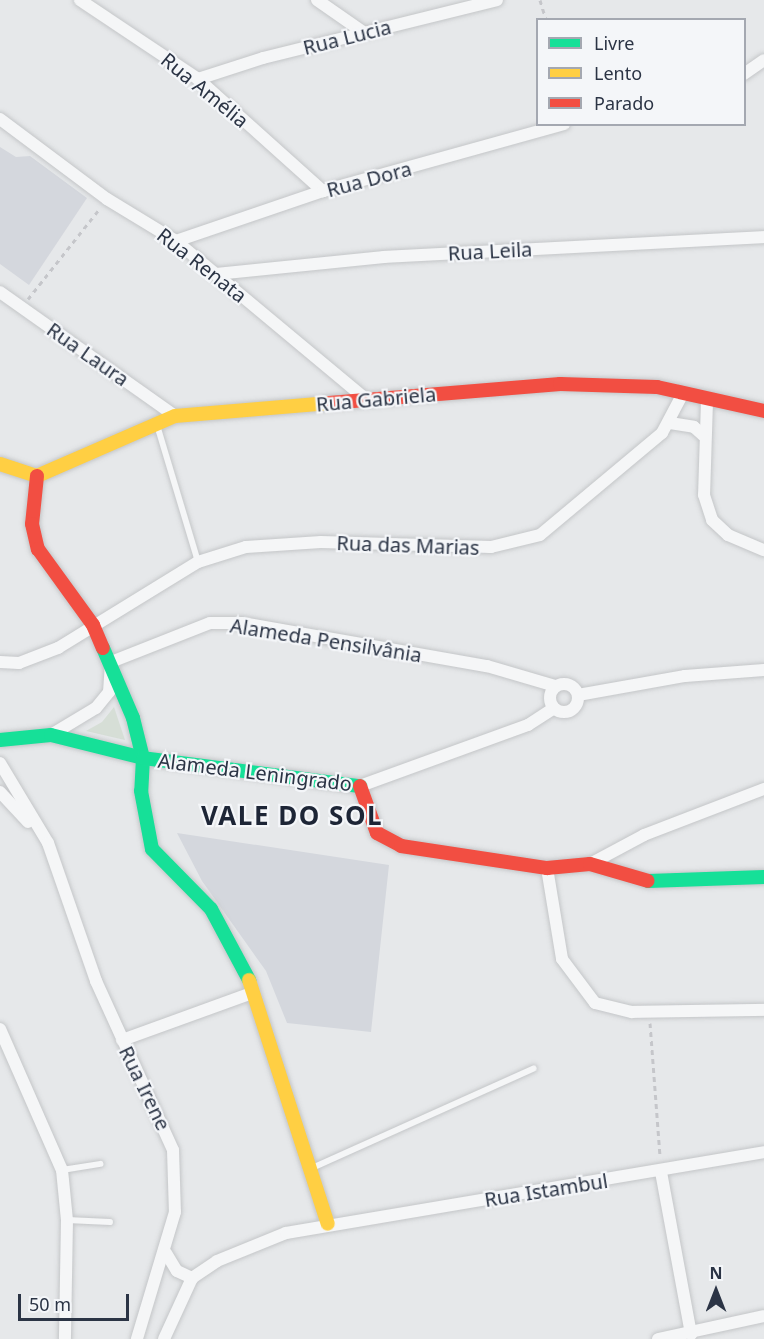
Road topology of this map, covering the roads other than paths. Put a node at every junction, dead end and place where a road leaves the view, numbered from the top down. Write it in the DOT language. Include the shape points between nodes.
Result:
graph roads {
  1 [pos="80,0"];
  2 [pos="317,0"];
  3 [pos="497,0"];
  4 [pos="363,32"];
  5 [pos="764,60"];
  6 [pos="746,73"];
  7 [pos="198,80"];
  8 [pos="0,119"];
  9 [pos="557,126"];
  10 [pos="323,190"];
  11 [pos="764,237"];
  12 [pos="176,241"];
  13 [pos="216,274"];
  14 [pos="0,292"];
  15 [pos="682,395"];
  16 [pos="367,400"];
  17 [pos="707,401"];
  18 [pos="764,411"];
  19 [pos="175,416"];
  20 [pos="670,423"];
  21 [pos="157,425"];
  22 [pos="703,435"];
  23 [pos="0,464"];
  24 [pos="37,476"];
  25 [pos="764,550"];
  26 [pos="198,562"];
  27 [pos="93,625"];
  28 [pos="0,662"];
  29 [pos="111,662"];
  30 [pos="764,670"];
  31 [pos="555,686"];
  32 [pos="579,695"];
  33 [pos="554,708"];
  34 [pos="51,735"];
  35 [pos="0,740"];
  36 [pos="143,758"];
  37 [pos="0,763"];
  38 [pos="360,786"];
  39 [pos="764,789"];
  40 [pos="0,792"];
  41 [pos="48,843"];
  42 [pos="590,864"];
  43 [pos="547,868"];
  44 [pos="764,877"];
  45 [pos="252,993"];
  46 [pos="764,1010"];
  47 [pos="0,1029"];
  48 [pos="122,1040"];
  49 [pos="534,1068"];
  50 [pos="764,1152"];
  51 [pos="101,1164"];
  52 [pos="312,1168"];
  53 [pos="62,1170"];
  54 [pos="661,1172"];
  55 [pos="67,1220"];
  56 [pos="110,1222"];
  57 [pos="328,1224"];
  58 [pos="166,1253"];
  59 [pos="192,1278"];
  60 [pos="764,1317"];
  61 [pos="691,1334"];
  62 [pos="65,1339"];
  63 [pos="137,1339"];
  64 [pos="165,1339"];
  65 [pos="658,1339"];
  1 -- 7 [label="street, Rua Amélia"];
  2 -- 4 [label="street"];
  3 -- 4 [label="street, Rua Lucia"];
  4 -- 7 [label="street, Rua Lucia"];
  5 -- 6 [label="street"];
  7 -- 10 [label="street, Rua Amélia"];
  8 -- 12 [label="street, Rua Renata" via="107,199"];
  9 -- 10 [label="street, Rua Dora"];
  10 -- 12 [label="street, Rua Dora"];
  11 -- 13 [label="street, Rua Leila" via="384,258"];
  12 -- 13 [label="street, Rua Renata"];
  13 -- 16 [label="street, Rua Renata"];
  14 -- 19 [label="street, Rua Laura"];
  15 -- 16 [label="street, Rua Gabriela" via="628,384 560,384"];
  15 -- 17 [label="street, Rua Gabriela"];
  15 -- 20 [label="street, Rua das Marias"];
  16 -- 19 [label="street, Rua Gabriela"];
  17 -- 18 [label="street, Rua Gabriela"];
  17 -- 22 [label="street"];
  19 -- 21 [label="street, Rua Gabriela"];
  20 -- 22 [label="street" via="694,427"];
  20 -- 26 [label="street, Rua das Marias" via="540,535 491,547 321,543 246,547"];
  21 -- 24 [label="street, Rua Gabriela"];
  21 -- 26 [label="lane"];
  22 -- 25 [label="street" via="704,495 712,520 728,535"];
  23 -- 24 [label="street"];
  24 -- 27 [label="street" via="32,524 38,549"];
  26 -- 27 [label="street, Rua das Marias"];
  27 -- 28 [label="street, Rua das Marias" via="28,659"];
  27 -- 29 [label="street"];
  29 -- 31 [label="street, Alameda Pensilvânia" via="210,623 242,623 519,672"];
  29 -- 34 [label="street" via="109,692 96,708"];
  29 -- 36 [label="street"];
  30 -- 32 [label="street" via="685,676"];
  31 -- 32 [label="street" via="572,685"];
  31 -- 33 [label="street" via="550,701"];
  32 -- 33 [label="street" via="569,711"];
  33 -- 38 [label="street, Alameda Leningrado" via="528,725"];
  34 -- 35 [label="street"];
  34 -- 36 [label="street, Alameda Leningrado"];
  36 -- 38 [label="street, Alameda Leningrado"];
  36 -- 45 [label="street" via="141,791 153,849 211,909 244,967"];
  37 -- 41 [label="street, Rua Irene"];
  38 -- 43 [label="street" via="371,825 384,841"];
  39 -- 42 [label="street" via="644,835"];
  40 -- 41 [label="street, Rua Irene"];
  41 -- 48 [label="street, Rua Irene" via="69,915"];
  42 -- 43 [label="street"];
  42 -- 44 [label="street" via="645,881"];
  43 -- 46 [label="street" via="556,942 582,991 612,1010"];
  45 -- 48 [label="street"];
  45 -- 52 [label="street"];
  47 -- 53 [label="street"];
  48 -- 58 [label="street, Rua Irene" via="173,1150 177,1192"];
  49 -- 52 [label="lane"];
  50 -- 54 [label="street, Rua Istambul"];
  51 -- 53 [label="lane"];
  52 -- 57 [label="street"];
  53 -- 55 [label="street"];
  54 -- 57 [label="street, Rua Istambul"];
  54 -- 61 [label="street"];
  55 -- 56 [label="lane"];
  55 -- 62 [label="street"];
  57 -- 59 [label="street, Rua Istambul" via="252,1246"];
  58 -- 59 [label="street" via="177,1271"];
  58 -- 63 [label="street, Rua Irene"];
  59 -- 64 [label="street"];
  60 -- 61 [label="street"];
  61 -- 65 [label="street"];
}
